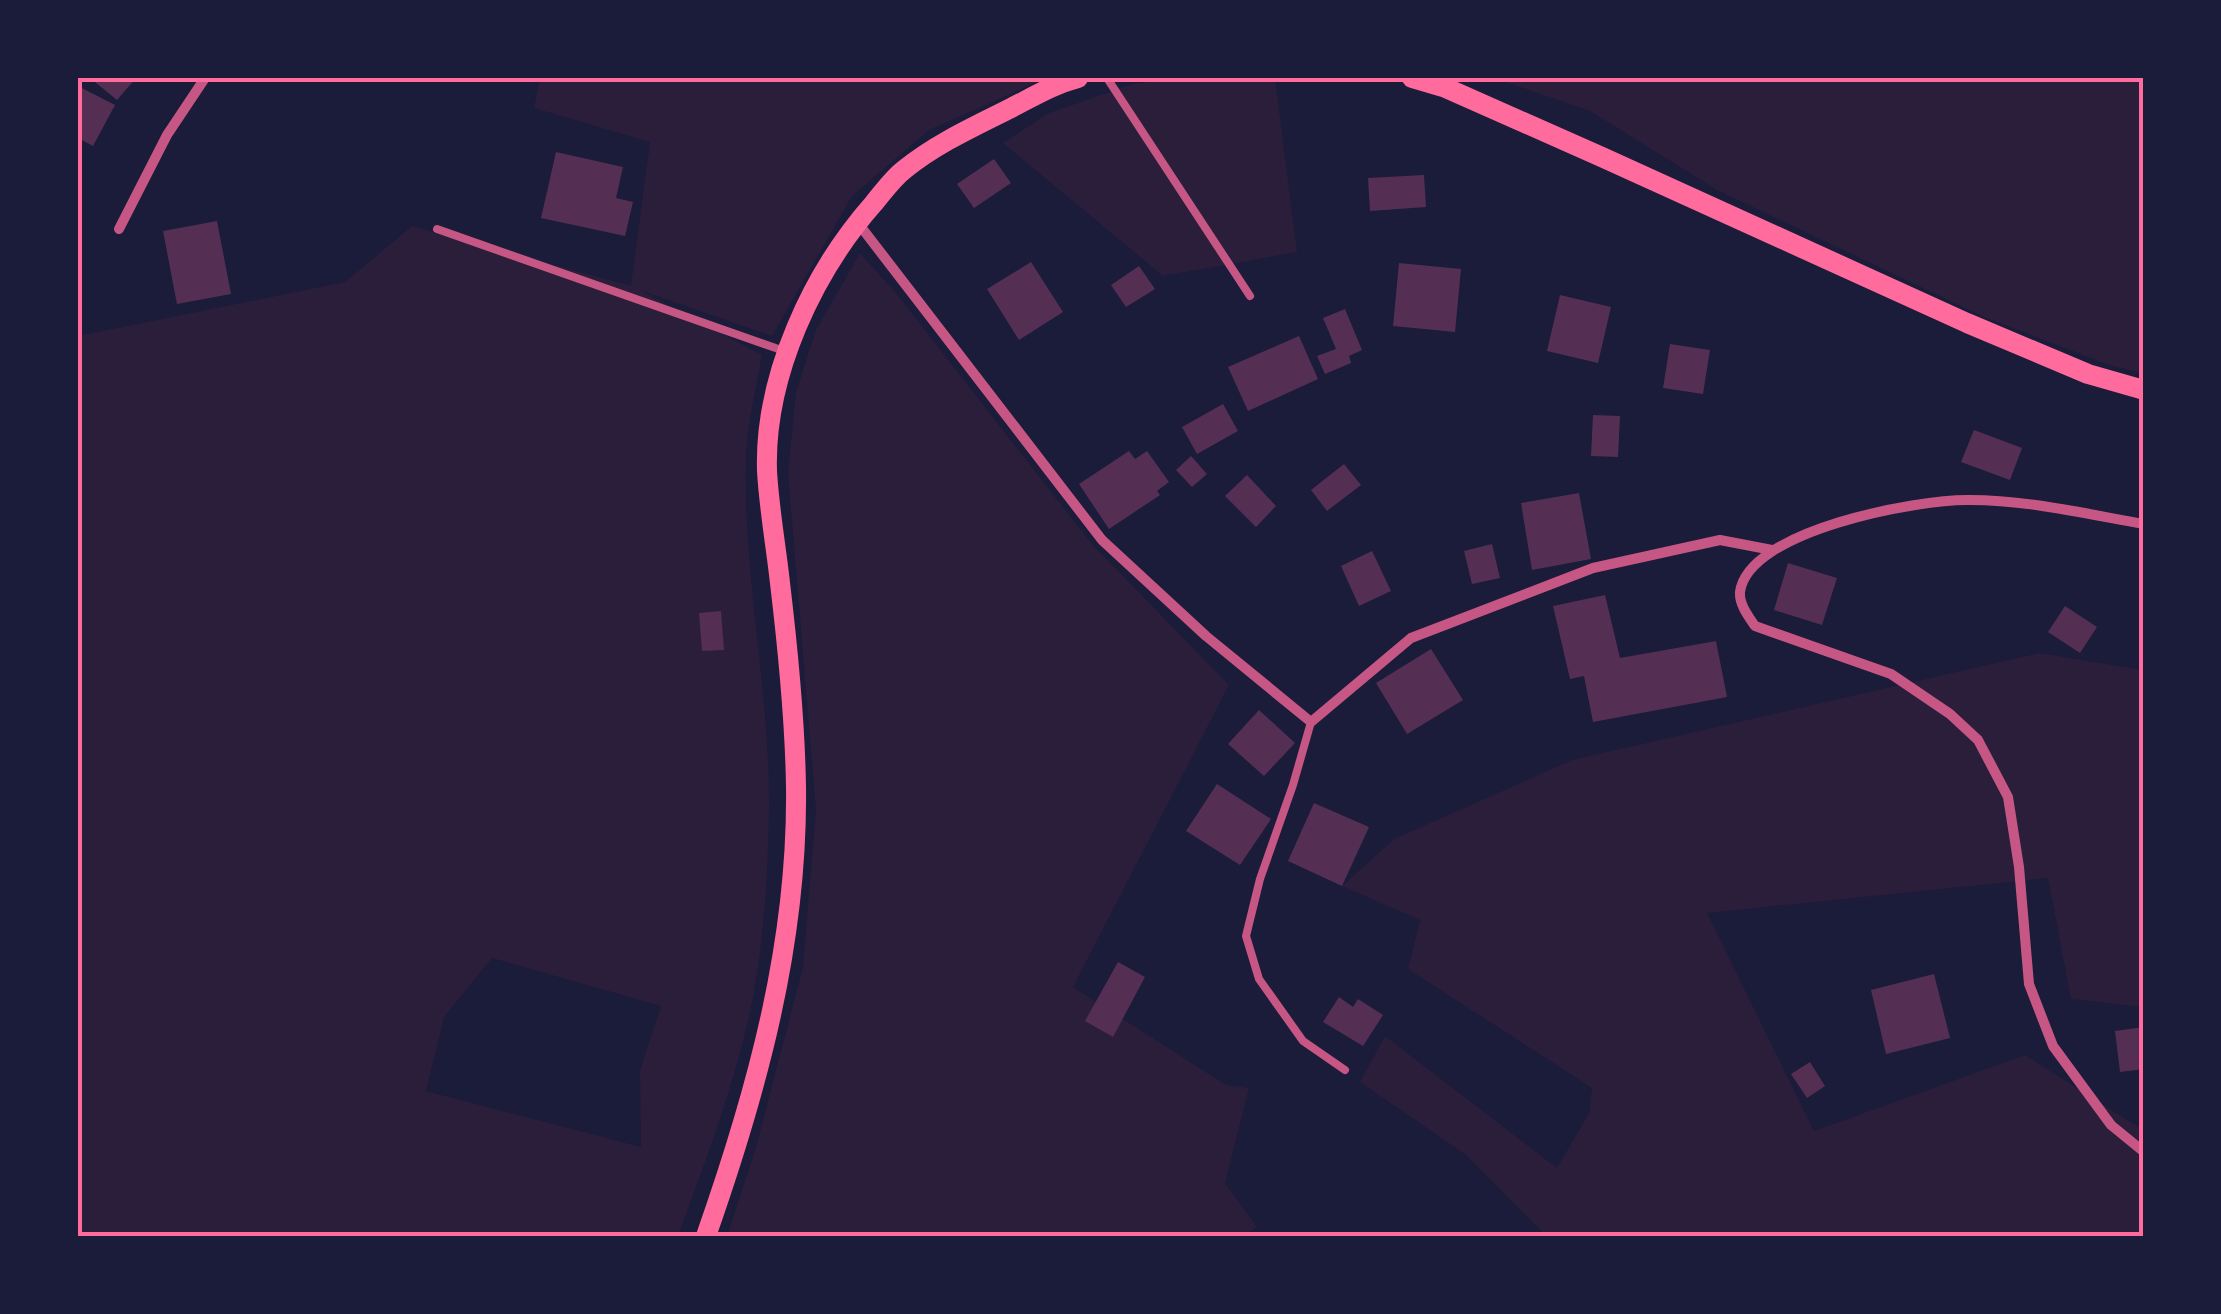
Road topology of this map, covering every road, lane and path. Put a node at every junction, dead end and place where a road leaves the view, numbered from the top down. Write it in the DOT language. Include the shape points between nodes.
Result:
graph roads {
  1 [pos="205,78"];
  2 [pos="1078,78"];
  3 [pos="1107,78"];
  4 [pos="1412,78"];
  5 [pos="857,222"];
  6 [pos="437,228"];
  7 [pos="119,229"];
  8 [pos="1250,296"];
  9 [pos="787,352"];
  10 [pos="2144,390"];
  11 [pos="2144,524"];
  12 [pos="1772,550"];
  13 [pos="1311,722"];
  14 [pos="1345,1070"];
  15 [pos="2144,1152"];
  16 [pos="706,1236"];
  1 -- 7 [label="street"];
  2 -- 5 [label="main road" via="936,147 902,171"];
  3 -- 8 [label="lane"];
  4 -- 10 [label="main road" via="1967,323"];
  5 -- 9 [label="main road" via="814,288"];
  5 -- 13 [label="street" via="1102,540"];
  6 -- 9 [label="lane"];
  9 -- 16 [label="main road" via="767,468 792,709 791,868 778,993 739,1145"];
  11 -- 12 [label="street" via="1969,500 1878,512"];
  12 -- 13 [label="street" via="1720,540 1593,568 1411,638"];
  12 -- 15 [label="street" via="1750,570 1740,592 1754,626 1891,674 1978,740 2008,797 2029,984 2053,1046 2111,1126"];
  13 -- 14 [label="lane" via="1246,936 1259,979 1303,1041"];
}
